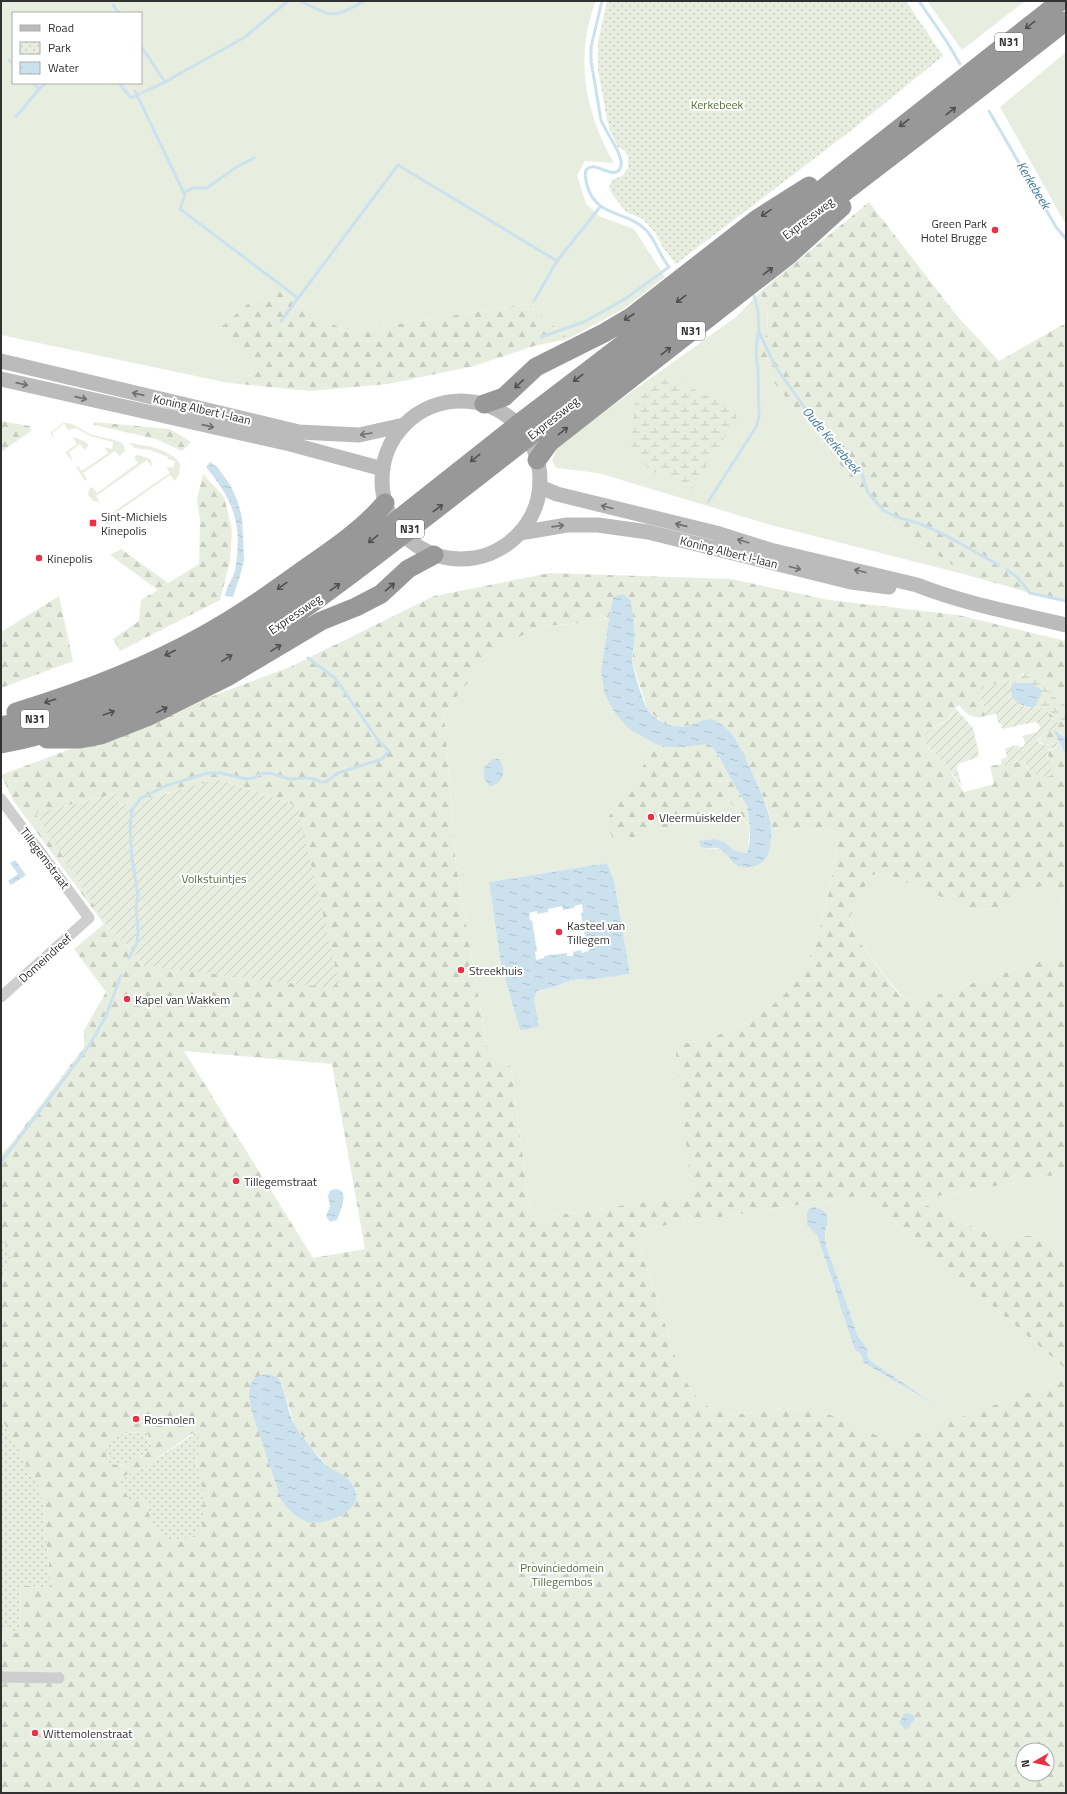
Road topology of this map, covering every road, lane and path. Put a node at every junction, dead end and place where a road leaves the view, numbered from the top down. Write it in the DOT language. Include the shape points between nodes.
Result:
graph roads {
  1 [pos="1061,1"];
  2 [pos="1066,21"];
  3 [pos="859,158"];
  4 [pos="888,160"];
  5 [pos="1,361"];
  6 [pos="1,379"];
  7 [pos="484,404"];
  8 [pos="404,425"];
  9 [pos="535,453"];
  10 [pos="383,469"];
  11 [pos="540,487"];
  12 [pos="387,508"];
  13 [pos="520,533"];
  14 [pos="434,555"];
  15 [pos="938,593"];
  16 [pos="1066,625"];
  17 [pos="1,720"];
  18 [pos="1,726"];
  19 [pos="30,738"];
  20 [pos="1,744"];
  21 [pos="3,805"];
  22 [pos="89,918"];
  23 [pos="1,997"];
  24 [pos="1,1677"];
  25 [pos="59,1678"];
  1 -- 3 [label="highway, Expressweg / N31, one-way"];
  4 -- 2 [label="highway, Expressweg / N31, one-way"];
  3 -- 7 [label="highway, N31, one-way" via="798,191 757,219 631,317 536,367 504,397"];
  3 -- 18 [label="highway, Expressweg / N31, one-way" via="712,276 327,574 213,650 172,671 97,702"];
  9 -- 4 [label="highway, N31, one-way" via="789,255"];
  19 -- 4 [label="highway, Expressweg / N31, one-way" via="119,709 174,686 220,662 306,608 482,474 782,238"];
  8 -- 5 [label="main road, Koning Albert I-laan, one-way" via="359,435 299,432"];
  6 -- 10 [label="main road, Koning Albert I-laan, one-way" via="290,444"];
  7 -- 8 [label="main road, Koning Albert I-laan" via="467,401 433,406 417,414"];
  7 -- 9 [label="main road, Koning Albert I-laan" via="510,418 523,431"];
  8 -- 10 [label="main road, Koning Albert I-laan" via="390,445"];
  9 -- 11 [label="main road, Koning Albert I-laan"];
  10 -- 12 [label="main road, Koning Albert I-laan" via="382,480"];
  11 -- 13 [label="main road, Koning Albert I-laan" via="537,504"];
  15 -- 11 [label="main road, Koning Albert I-laan, one-way" via="917,585 770,550 716,533 558,494"];
  12 -- 14 [label="main road, Koning Albert I-laan" via="399,529 411,542"];
  12 -- 17 [label="highway, N31, one-way" via="265,598 204,635 157,660 119,676 15,712"];
  13 -- 14 [label="main road, Koning Albert I-laan" via="495,552 480,557 465,560"];
  13 -- 15 [label="main road, Koning Albert I-laan, one-way" via="567,525 598,525 648,532 851,582"];
  19 -- 14 [label="highway, N31, one-way" via="80,739 100,735 147,717 227,677 321,621 381,594 408,569"];
  15 -- 16 [label="main road, Koning Albert I-laan"];
  19 -- 20 [label="highway, Expressweg / N31"];
  21 -- 22 [label="street, Tillegemstraat"];
  22 -- 23 [label="street, Domeindreef"];
  24 -- 25 [label="street"];
}
